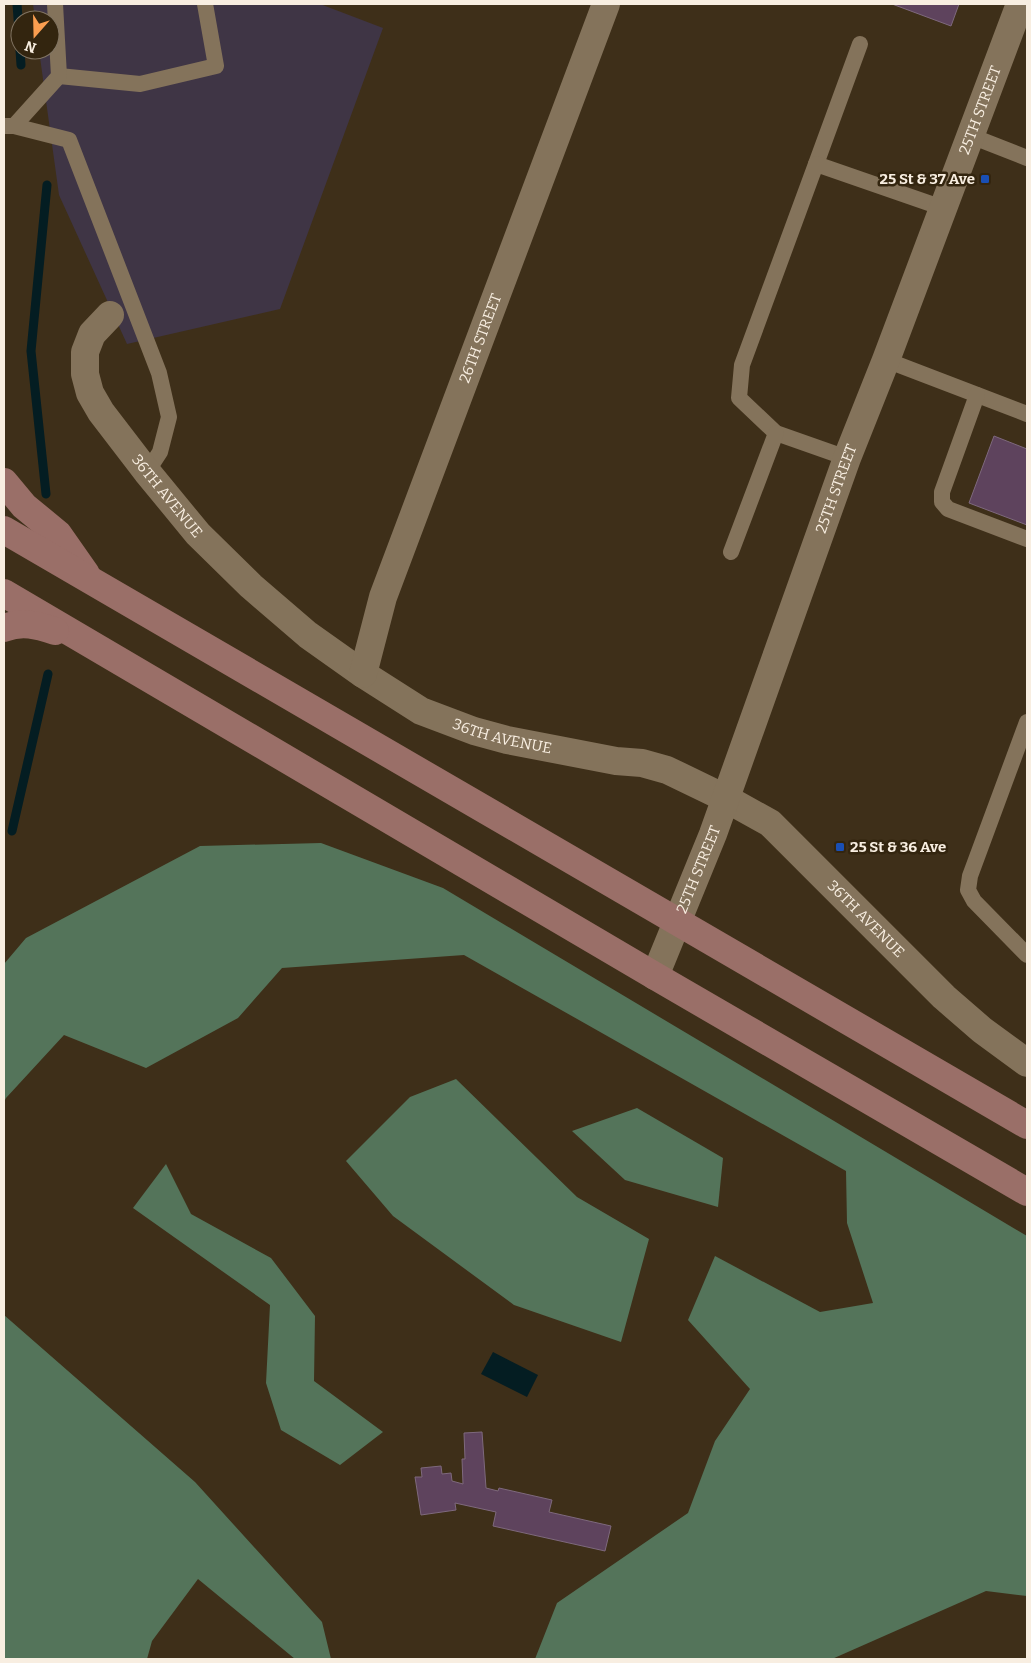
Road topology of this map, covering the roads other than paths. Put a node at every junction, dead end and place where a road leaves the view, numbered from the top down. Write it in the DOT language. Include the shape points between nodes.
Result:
graph roads {
  1 [pos="55,4"];
  2 [pos="205,4"];
  3 [pos="606,4"];
  4 [pos="1020,4"];
  5 [pos="860,44"];
  6 [pos="59,76"];
  7 [pos="9,126"];
  8 [pos="971,136"];
  9 [pos="1027,158"];
  10 [pos="816,164"];
  11 [pos="943,208"];
  12 [pos="110,315"];
  13 [pos="886,360"];
  14 [pos="977,395"];
  15 [pos="1027,414"];
  16 [pos="776,433"];
  17 [pos="847,458"];
  18 [pos="147,472"];
  19 [pos="4,482"];
  20 [pos="4,530"];
  21 [pos="1027,539"];
  22 [pos="731,552"];
  23 [pos="89,579"];
  24 [pos="4,593"];
  25 [pos="4,628"];
  26 [pos="78,638"];
  27 [pos="363,674"];
  28 [pos="1027,722"];
  29 [pos="725,798"];
  30 [pos="677,923"];
  31 [pos="1027,955"];
  32 [pos="655,976"];
  33 [pos="1027,1063"];
  34 [pos="1027,1125"];
  35 [pos="1027,1192"];
  1 -- 6 [label="lane"];
  2 -- 6 [label="lane" via="216,66 140,84"];
  3 -- 27 [label="street, 26TH STREET" via="383,597"];
  4 -- 8 [label="street, 25TH STREET"];
  5 -- 10 [label="lane"];
  6 -- 7 [label="lane"];
  7 -- 18 [label="lane" via="69,140 148,345 169,417 160,452"];
  8 -- 9 [label="lane"];
  8 -- 11 [label="street, 25TH STREET"];
  10 -- 11 [label="lane"];
  10 -- 16 [label="lane" via="742,365 739,398"];
  11 -- 13 [label="street, 25TH STREET"];
  12 -- 18 [label="street, 36TH AVENUE" via="92,334 85,352 90,393"];
  13 -- 14 [label="lane"];
  13 -- 17 [label="street, 25TH STREET"];
  14 -- 15 [label="lane"];
  14 -- 21 [label="lane" via="942,492 942,502 948,509"];
  16 -- 17 [label="lane"];
  16 -- 22 [label="lane"];
  17 -- 29 [label="street, 25TH STREET"];
  18 -- 27 [label="street, 36TH AVENUE" via="198,534 251,586 308,636"];
  19 -- 23 [label="main road" via="24,506 58,534"];
  20 -- 23 [label="main road"];
  23 -- 30 [label="main road"];
  24 -- 26 [label="main road"];
  25 -- 26 [label="main road" via="31,624"];
  26 -- 32 [label="main road"];
  27 -- 29 [label="street, 36TH AVENUE" via="421,711 474,731 616,762 642,763 667,770"];
  28 -- 31 [label="lane" via="970,876 968,890 974,901"];
  29 -- 30 [label="street, 25TH STREET"];
  29 -- 33 [label="street, 36TH AVENUE" via="770,823 944,996 982,1030"];
  30 -- 32 [label="street, 25TH STREET"];
  30 -- 34 [label="main road"];
  32 -- 35 [label="main road"];
}
